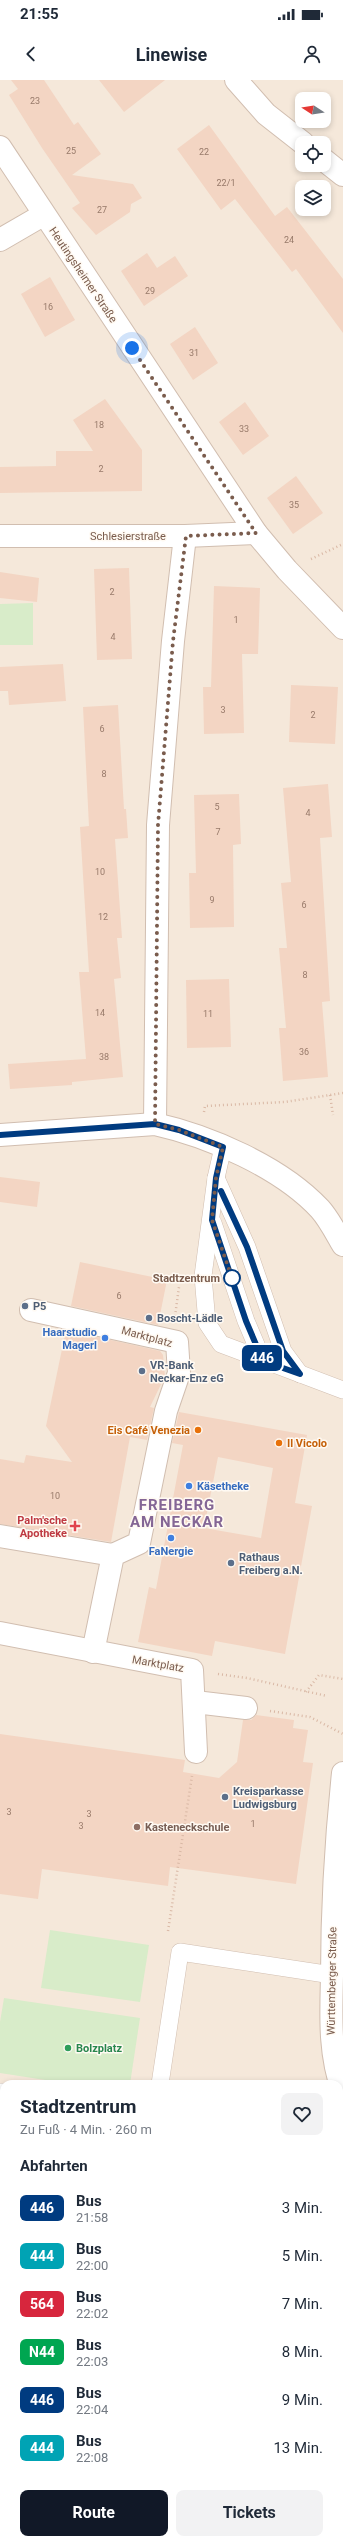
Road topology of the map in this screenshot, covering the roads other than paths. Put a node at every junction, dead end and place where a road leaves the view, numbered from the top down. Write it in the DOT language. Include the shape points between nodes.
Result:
graph roads {
  1 [pos="236,80"];
  2 [pos="295,137"];
  3 [pos="0,148"];
  4 [pos="331,166"];
  5 [pos="343,175"];
  6 [pos="43,215"];
  7 [pos="0,240"];
  8 [pos="256,533"];
  9 [pos="0,536"];
  10 [pos="186,536"];
  11 [pos="343,628"];
  12 [pos="155,1124"];
  13 [pos="0,1135"];
  14 [pos="223,1147"];
  15 [pos="216,1178"];
  16 [pos="212,1220"];
  17 [pos="340,1233"];
  18 [pos="31,1310"];
  19 [pos="263,1361"];
  20 [pos="300,1374"];
  21 [pos="343,1390"];
  22 [pos="0,1536"];
  23 [pos="113,1555"];
  24 [pos="0,1633"];
  25 [pos="93,1652"];
  26 [pos="195,1702"];
  27 [pos="246,1708"];
  28 [pos="196,1752"];
  29 [pos="343,1773"];
  30 [pos="332,1975"];
  31 [pos="161,2080"];
  32 [pos="338,2080"];
  1 -- 2 [label="street" via="266,114"];
  3 -- 6 [label="street, Heutingsheimer Straße"];
  4 -- 5 [label="street"];
  6 -- 7 [label="street"];
  6 -- 8 [label="street, Heutingsheimer Straße"];
  8 -- 10 [label="street, Schlesierstraße"];
  8 -- 11 [label="street, Heutingsheimer Straße" via="287,570"];
  9 -- 10 [label="street, Schlesierstraße"];
  10 -- 12 [label="street" via="173,641 158,825"];
  12 -- 13 [label="street"];
  12 -- 14 [label="street"];
  14 -- 15 [label="lane"];
  14 -- 17 [label="street" via="293,1185 320,1209"];
  15 -- 16 [label="lane"];
  15 -- 20 [label="lane" via="247,1247 283,1351"];
  16 -- 19 [label="lane" via="246,1321"];
  16 -- 19 [label="lane" via="203,1276 207,1323 221,1344"];
  18 -- 23 [label="street, Marktplatz" via="177,1342 179,1372 166,1411 139,1543"];
  19 -- 20 [label="lane"];
  20 -- 21 [label="lane"];
  22 -- 23 [label="street"];
  23 -- 25 [label="street"];
  24 -- 25 [label="street, Marktplatz"];
  25 -- 26 [label="street, Marktplatz" via="192,1670"];
  26 -- 27 [label="street"];
  26 -- 28 [label="street, Marktplatz"];
  29 -- 30 [label="street, Württemberger Straße" via="338,1816"];
  30 -- 31 [label="lane" via="180,1952"];
  30 -- 32 [label="street, Württemberger Straße" via="331,2036"];
}
